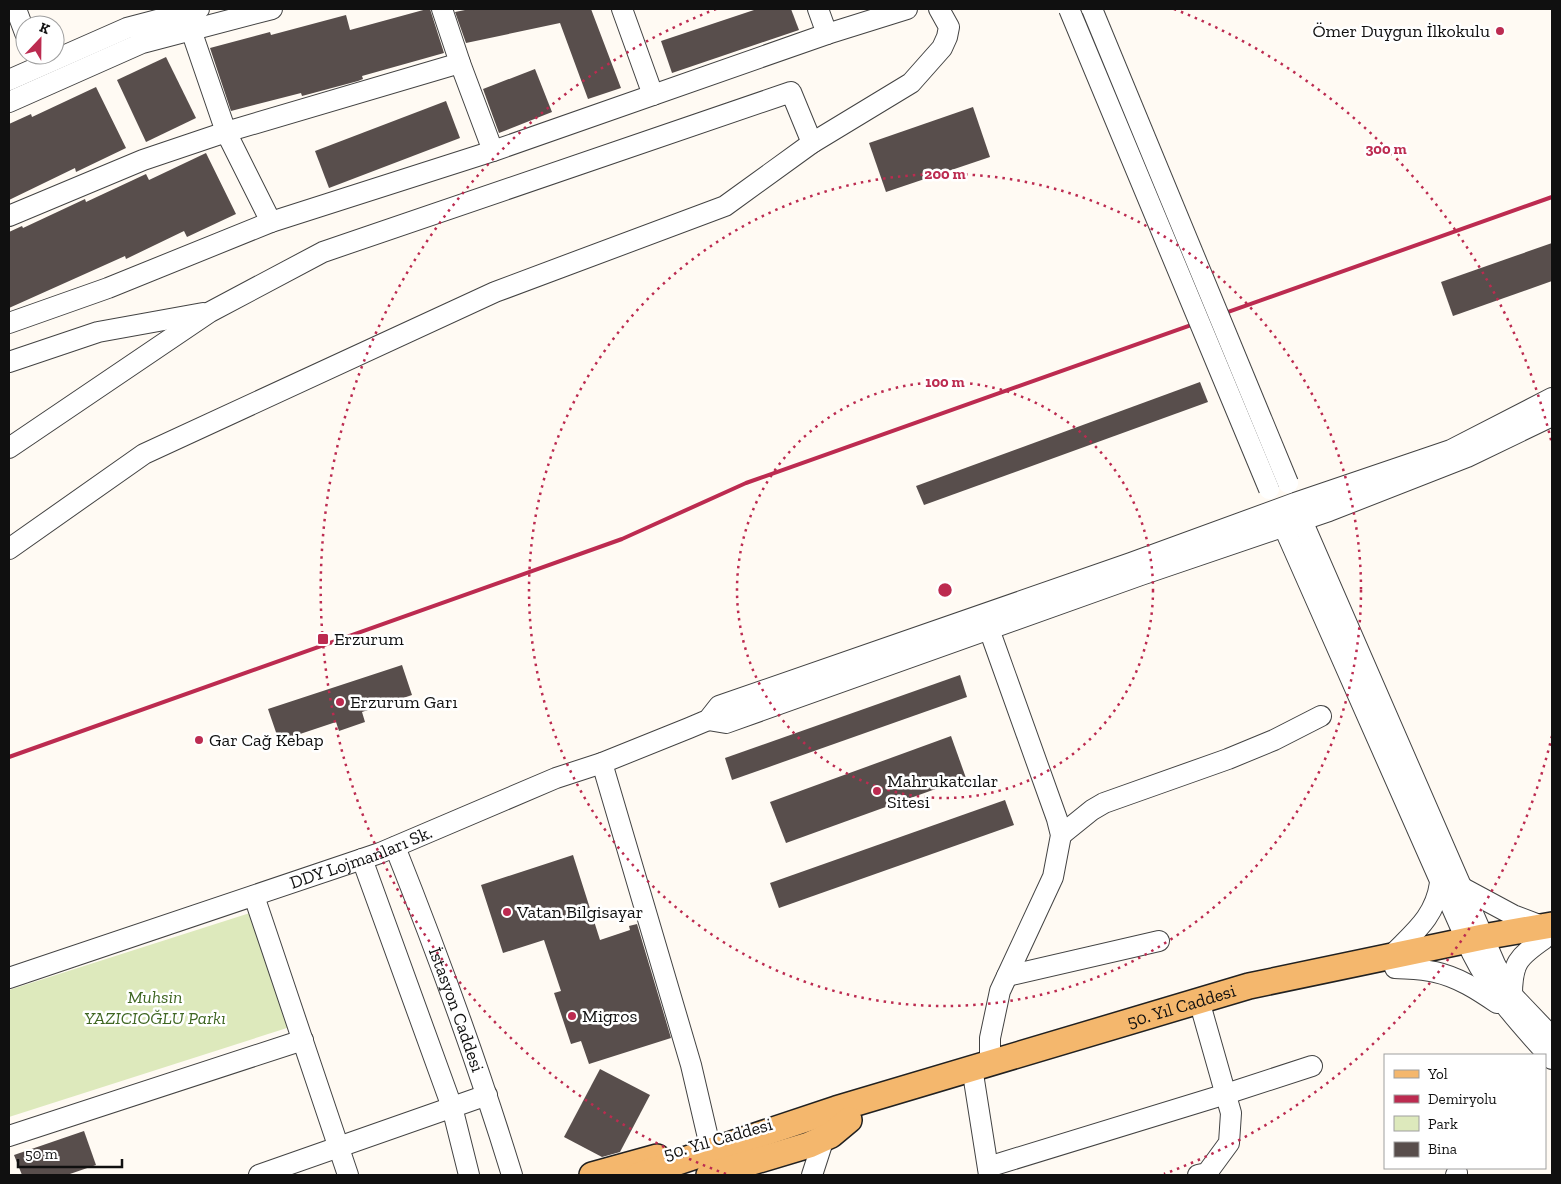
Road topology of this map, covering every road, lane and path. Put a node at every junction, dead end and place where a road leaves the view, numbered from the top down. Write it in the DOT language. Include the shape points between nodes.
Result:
graph roads {
  1 [pos="199,9"];
  2 [pos="272,9"];
  3 [pos="442,9"];
  4 [pos="622,9"];
  5 [pos="818,9"];
  6 [pos="907,9"];
  7 [pos="939,9"];
  8 [pos="1069,9"];
  9 [pos="1092,9"];
  10 [pos="191,30"];
  11 [pos="827,34"];
  12 [pos="65,50"];
  13 [pos="460,63"];
  14 [pos="30,65"];
  15 [pos="9,80"];
  16 [pos="653,95"];
  17 [pos="9,102"];
  18 [pos="226,132"];
  19 [pos="812,143"];
  20 [pos="493,151"];
  21 [pos="9,216"];
  22 [pos="271,222"];
  23 [pos="210,312"];
  24 [pos="9,323"];
  25 [pos="9,362"];
  26 [pos="1552,398"];
  27 [pos="1552,416"];
  28 [pos="9,448"];
  29 [pos="1279,486"];
  30 [pos="1298,511"];
  31 [pos="1279,518"];
  32 [pos="9,548"];
  33 [pos="989,629"];
  34 [pos="1321,716"];
  35 [pos="708,720"];
  36 [pos="602,762"];
  37 [pos="1061,835"];
  38 [pos="395,847"];
  39 [pos="362,859"];
  40 [pos="1440,883"];
  41 [pos="1461,887"];
  42 [pos="254,896"];
  43 [pos="1548,932"];
  44 [pos="1159,941"];
  45 [pos="1478,945"];
  46 [pos="1392,962"];
  47 [pos="1007,976"];
  48 [pos="9,978"];
  49 [pos="1510,1003"];
  50 [pos="1202,1011"];
  51 [pos="1552,1037"];
  52 [pos="302,1040"];
  53 [pos="1552,1059"];
  54 [pos="1312,1066"];
  55 [pos="982,1072"];
  56 [pos="1226,1094"];
  57 [pos="487,1095"];
  58 [pos="452,1107"];
  59 [pos="849,1120"];
  60 [pos="820,1127"];
  61 [pos="9,1136"];
  62 [pos="709,1142"];
  63 [pos="339,1147"];
  64 [pos="989,1171"];
  65 [pos="259,1175"];
  66 [pos="348,1175"];
  67 [pos="469,1175"];
  68 [pos="512,1175"];
  69 [pos="592,1175"];
  70 [pos="639,1175"];
  71 [pos="672,1175"];
  72 [pos="709,1175"];
  73 [pos="812,1175"];
  74 [pos="1198,1175"];
  1 -- 12 [label="street" via="127,28"];
  2 -- 10 [label="street"];
  3 -- 13 [label="street"];
  4 -- 16 [label="street"];
  5 -- 11 [label="street"];
  6 -- 11 [label="street"];
  7 -- 19 [label="street" via="949,27 947,37 942,48 911,83"];
  8 -- 29 [label="street, bridge"];
  9 -- 29 [label="street, bridge"];
  10 -- 17 [label="street" via="142,43"];
  10 -- 18 [label="street"];
  11 -- 16 [label="street"];
  13 -- 18 [label="street"];
  13 -- 20 [label="street"];
  14 -- 15 [label="street"];
  16 -- 20 [label="street"];
  18 -- 21 [label="street" via="143,160"];
  18 -- 22 [label="street"];
  19 -- 23 [label="street" via="791,92 323,252"];
  19 -- 32 [label="street" via="726,206 495,292 144,454"];
  20 -- 22 [label="street"];
  22 -- 24 [label="street" via="108,288"];
  23 -- 25 [label="street" via="98,332"];
  23 -- 28 [label="street"];
  26 -- 30 [label="street" via="1451,450"];
  27 -- 30 [label="street" via="1467,457 1329,511"];
  29 -- 30 [label="street"];
  29 -- 31 [label="street"];
  30 -- 31 [label="street"];
  30 -- 41 [label="street"];
  31 -- 33 [label="street"];
  31 -- 35 [label="street" via="1131,563 719,706"];
  31 -- 40 [label="street"];
  33 -- 35 [label="street" via="726,722"];
  33 -- 37 [label="street"];
  34 -- 37 [label="street" via="1228,759 1104,804"];
  35 -- 36 [label="street, DDY Lojmanları Sk."];
  36 -- 38 [label="street, DDY Lojmanları Sk." via="556,778"];
  36 -- 62 [label="street" via="691,1065"];
  37 -- 47 [label="street" via="1053,877"];
  38 -- 39 [label="street, DDY Lojmanları Sk."];
  38 -- 57 [label="street, İstasyon Caddesi"];
  39 -- 42 [label="street, DDY Lojmanları Sk."];
  39 -- 58 [label="street"];
  40 -- 45 [label="street"];
  40 -- 46 [label="street" via="1428,917"];
  41 -- 43 [label="street"];
  41 -- 45 [label="street"];
  42 -- 48 [label="street, DDY Lojmanları Sk."];
  42 -- 52 [label="street"];
  43 -- 45 [label="main road, 50. Yıl Caddesi"];
  43 -- 49 [label="street" via="1514,969"];
  44 -- 47 [label="street"];
  45 -- 46 [label="main road, 50. Yıl Caddesi"];
  45 -- 49 [label="street" via="1482,974"];
  46 -- 49 [label="street" via="1454,978"];
  46 -- 50 [label="main road, 50. Yıl Caddesi"];
  46 -- 55 [label="main road, 50. Yıl Caddesi" via="1249,986"];
  47 -- 55 [label="street" via="1000,991"];
  49 -- 51 [label="street"];
  49 -- 53 [label="street"];
  50 -- 55 [label="main road, 50. Yıl Caddesi"];
  50 -- 56 [label="street"];
  52 -- 61 [label="street"];
  52 -- 63 [label="street"];
  54 -- 56 [label="street"];
  55 -- 59 [label="main road, 50. Yıl Caddesi"];
  55 -- 60 [label="main road, 50. Yıl Caddesi"];
  55 -- 64 [label="street"];
  56 -- 64 [label="street"];
  56 -- 74 [label="street" via="1232,1113 1229,1143 1207,1173"];
  57 -- 58 [label="street"];
  57 -- 68 [label="street, İstasyon Caddesi"];
  58 -- 63 [label="street"];
  58 -- 67 [label="street"];
  59 -- 60 [label="main road, 50. Yıl Caddesi" via="831,1135"];
  59 -- 71 [label="main road, 50. Yıl Caddesi"];
  60 -- 62 [label="main road, 50. Yıl Caddesi" via="805,1115"];
  60 -- 70 [label="main road, 50. Yıl Caddesi"];
  60 -- 72 [label="main road, 50. Yıl Caddesi" via="808,1145"];
  60 -- 73 [label="street"];
  62 -- 69 [label="main road, 50. Yıl Caddesi"];
  63 -- 65 [label="street"];
  63 -- 66 [label="street"];
}
